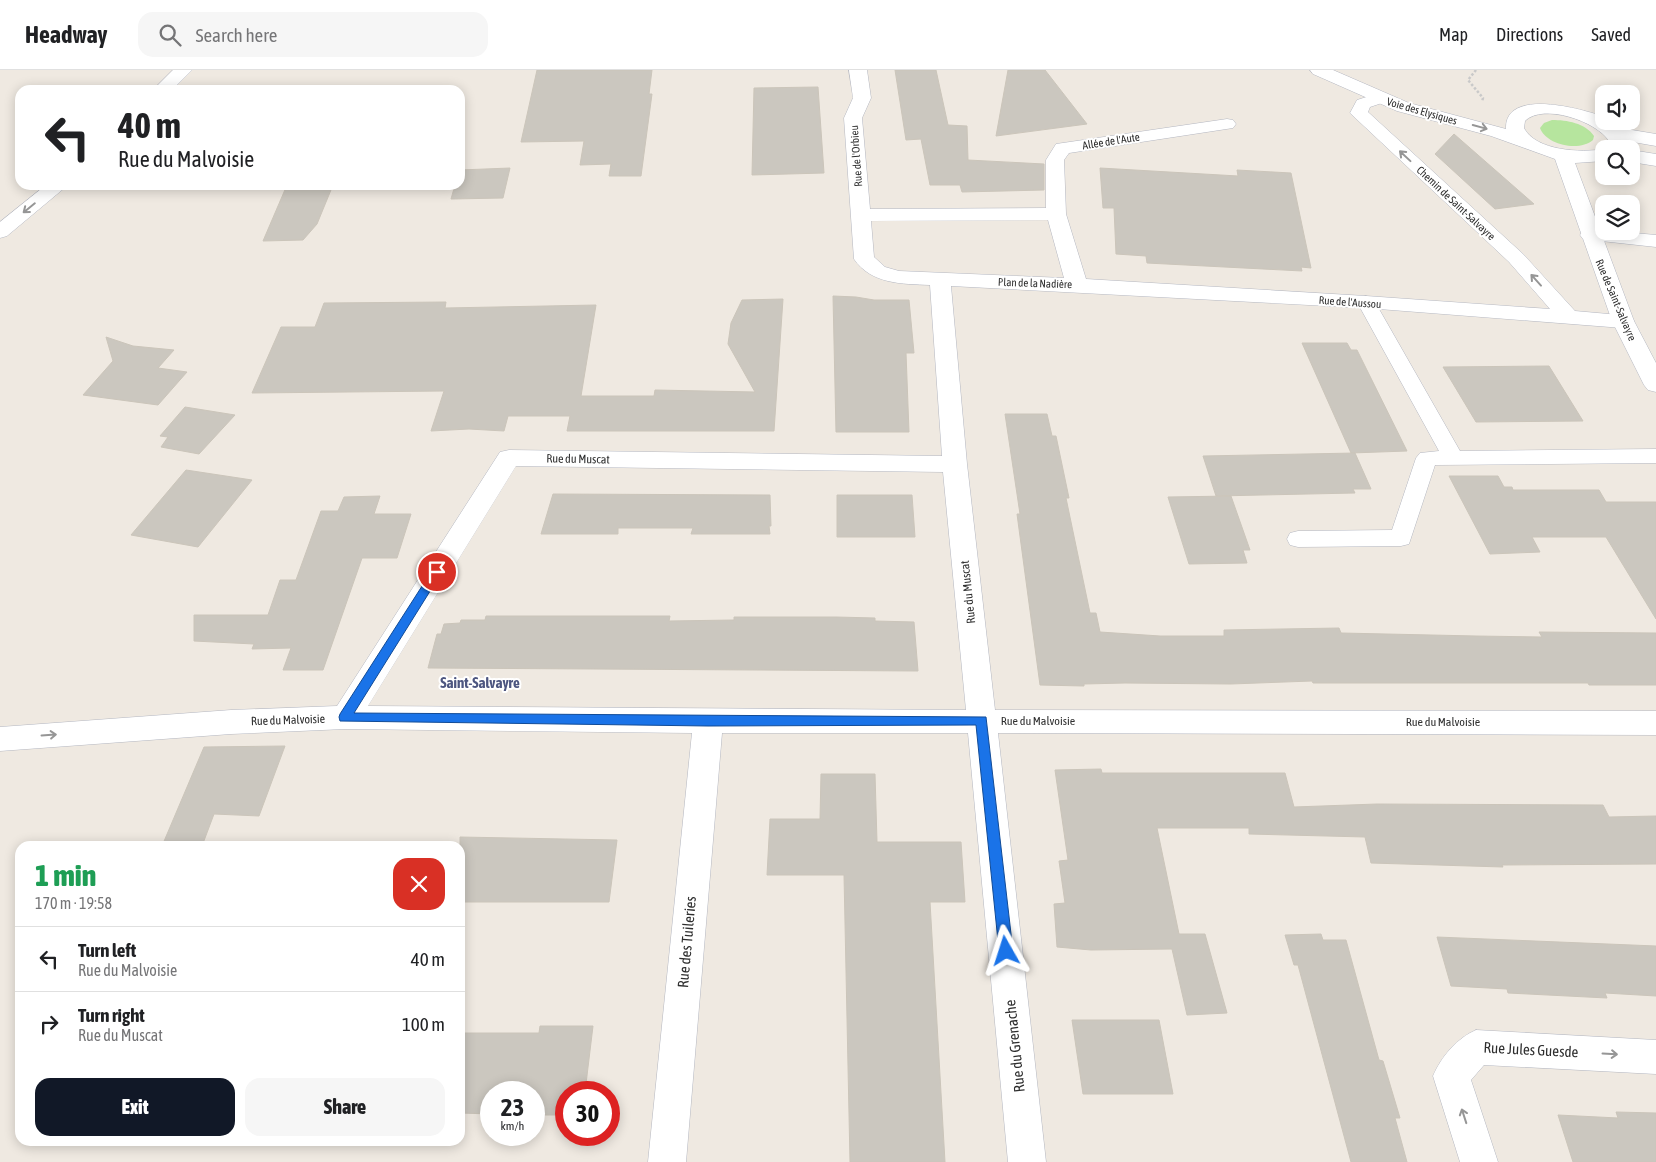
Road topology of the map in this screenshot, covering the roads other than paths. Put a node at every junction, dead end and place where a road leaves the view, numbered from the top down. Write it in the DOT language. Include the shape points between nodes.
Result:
graph roads {
  1 [pos="183,70"];
  2 [pos="858,70"];
  3 [pos="1319,70"];
  4 [pos="1353,70"];
  5 [pos="167,85"];
  6 [pos="1428,96"];
  7 [pos="1379,98"];
  8 [pos="1502,112"];
  9 [pos="1527,112"];
  10 [pos="1595,121"];
  11 [pos="1227,124"];
  12 [pos="1615,130"];
  13 [pos="1656,140"];
  14 [pos="1528,143"];
  15 [pos="1563,156"];
  16 [pos="1595,157"];
  17 [pos="1640,157"];
  18 [pos="1656,160"];
  19 [pos="52,190"];
  20 [pos="1056,214"];
  21 [pos="861,215"];
  22 [pos="0,232"];
  23 [pos="1590,235"];
  24 [pos="1656,240"];
  25 [pos="940,279"];
  26 [pos="1077,285"];
  27 [pos="1366,302"];
  28 [pos="1568,316"];
  29 [pos="1623,321"];
  30 [pos="1656,384"];
  31 [pos="1656,456"];
  32 [pos="1454,458"];
  33 [pos="955,464"];
  34 [pos="1298,539"];
  35 [pos="345,717"];
  36 [pos="982,720"];
  37 [pos="708,721"];
  38 [pos="1656,723"];
  39 [pos="0,739"];
  40 [pos="1656,1057"];
  41 [pos="667,1162"];
  42 [pos="1028,1162"];
  43 [pos="1479,1162"];
  1 -- 5 [label="street"];
  2 -- 21 [label="street, Rue de l'Orbieu" via="862,98 853,118"];
  3 -- 7 [label="street, Voie des Elysiques"];
  4 -- 6 [label="street, Voie des Elysiques" via="1396,89"];
  7 -- 14 [label="street, Voie des Elysiques, one-way"];
  28 -- 7 [label="street, Chemin de Saint-Salvayre, one-way" via="1516,258 1359,113 1363,104"];
  8 -- 9 [label="street"];
  9 -- 10 [label="street" via="1568,111"];
  9 -- 14 [label="street" via="1515,122 1516,130"];
  11 -- 20 [label="street, Allée de l'Aute" via="1063,148 1055,160"];
  12 -- 13 [label="street"];
  14 -- 15 [label="street, Voie des Elysiques"];
  15 -- 16 [label="street, Voie des Elysiques"];
  15 -- 23 [label="street, Rue de Saint-Salvayre"];
  17 -- 18 [label="street"];
  19 -- 22 [label="street, one-way"];
  20 -- 21 [label="street"];
  20 -- 26 [label="street, Plan de la Nadière"];
  21 -- 25 [label="street, Plan de la Nadière" via="864,259 878,271 898,277"];
  23 -- 24 [label="street"];
  23 -- 29 [label="street, Rue de Saint-Salvayre"];
  25 -- 26 [label="street, Plan de la Nadière"];
  25 -- 33 [label="street, Rue du Muscat"];
  26 -- 27 [label="street, Rue de l'Aussou"];
  27 -- 28 [label="street, Rue de l'Aussou"];
  27 -- 32 [label="lane"];
  28 -- 29 [label="street, Rue de l'Aussou"];
  29 -- 30 [label="street, Rue de Saint-Salvayre"];
  31 -- 32 [label="lane"];
  32 -- 34 [label="lane" via="1427,458 1401,538"];
  33 -- 35 [label="street, Rue du Muscat" via="509,458"];
  33 -- 36 [label="street, Rue du Muscat"];
  35 -- 37 [label="street, Rue du Malvoisie"];
  39 -- 35 [label="street, Rue du Malvoisie, one-way"];
  36 -- 37 [label="street, Rue du Malvoisie"];
  36 -- 38 [label="street, Rue du Malvoisie"];
  36 -- 42 [label="street, Rue du Grenache"];
  37 -- 41 [label="street, Rue des Tuileries"];
  43 -- 40 [label="street, Rue Jules Guesde, one-way" via="1451,1076 1476,1046"];
}
